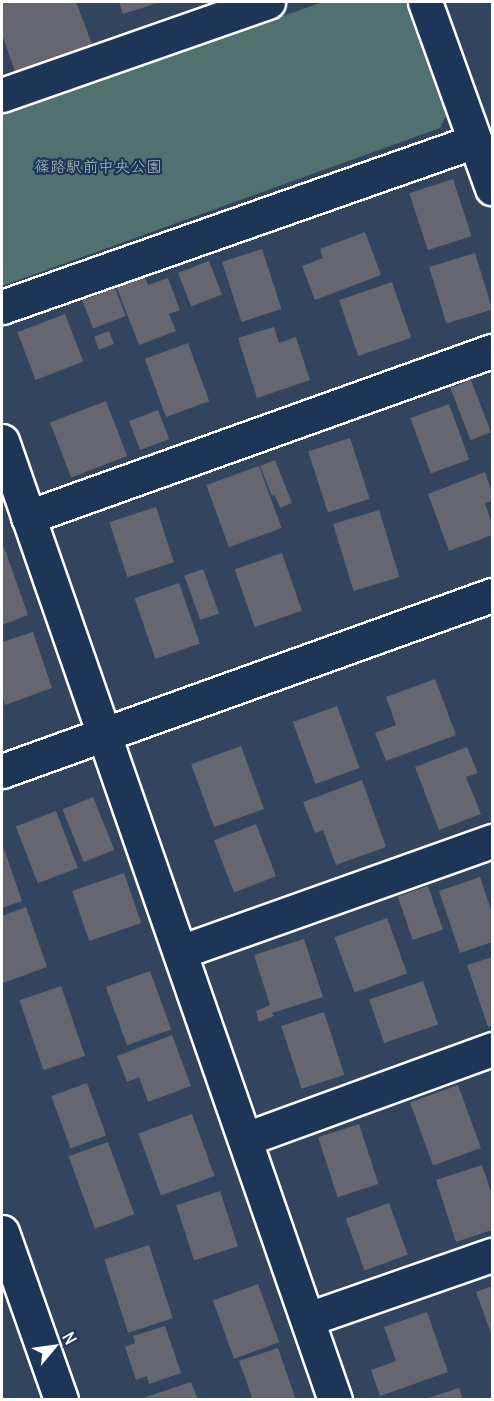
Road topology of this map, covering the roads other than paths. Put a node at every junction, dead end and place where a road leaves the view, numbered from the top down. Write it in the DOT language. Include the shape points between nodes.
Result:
graph roads {
  1 [pos="268,2"];
  2 [pos="425,2"];
  3 [pos="2,94"];
  4 [pos="475,141"];
  5 [pos="492,188"];
  6 [pos="2,307"];
  7 [pos="492,351"];
  8 [pos="2,441"];
  9 [pos="28,517"];
  10 [pos="492,595"];
  11 [pos="104,733"];
  12 [pos="2,771"];
  13 [pos="492,841"];
  14 [pos="180,952"];
  15 [pos="492,1049"];
  16 [pos="245,1139"];
  17 [pos="2,1232"];
  18 [pos="492,1255"];
  19 [pos="308,1319"];
  20 [pos="61,1400"];
  21 [pos="335,1400"];
  1 -- 3 [label="street"];
  2 -- 4 [label="street"];
  4 -- 5 [label="street"];
  4 -- 6 [label="street"];
  7 -- 9 [label="street"];
  8 -- 9 [label="street"];
  9 -- 11 [label="street"];
  10 -- 11 [label="street"];
  11 -- 12 [label="street"];
  11 -- 14 [label="street"];
  13 -- 14 [label="street"];
  14 -- 16 [label="street"];
  15 -- 16 [label="street"];
  16 -- 19 [label="street"];
  17 -- 20 [label="street"];
  18 -- 19 [label="street"];
  19 -- 21 [label="street"];
}
